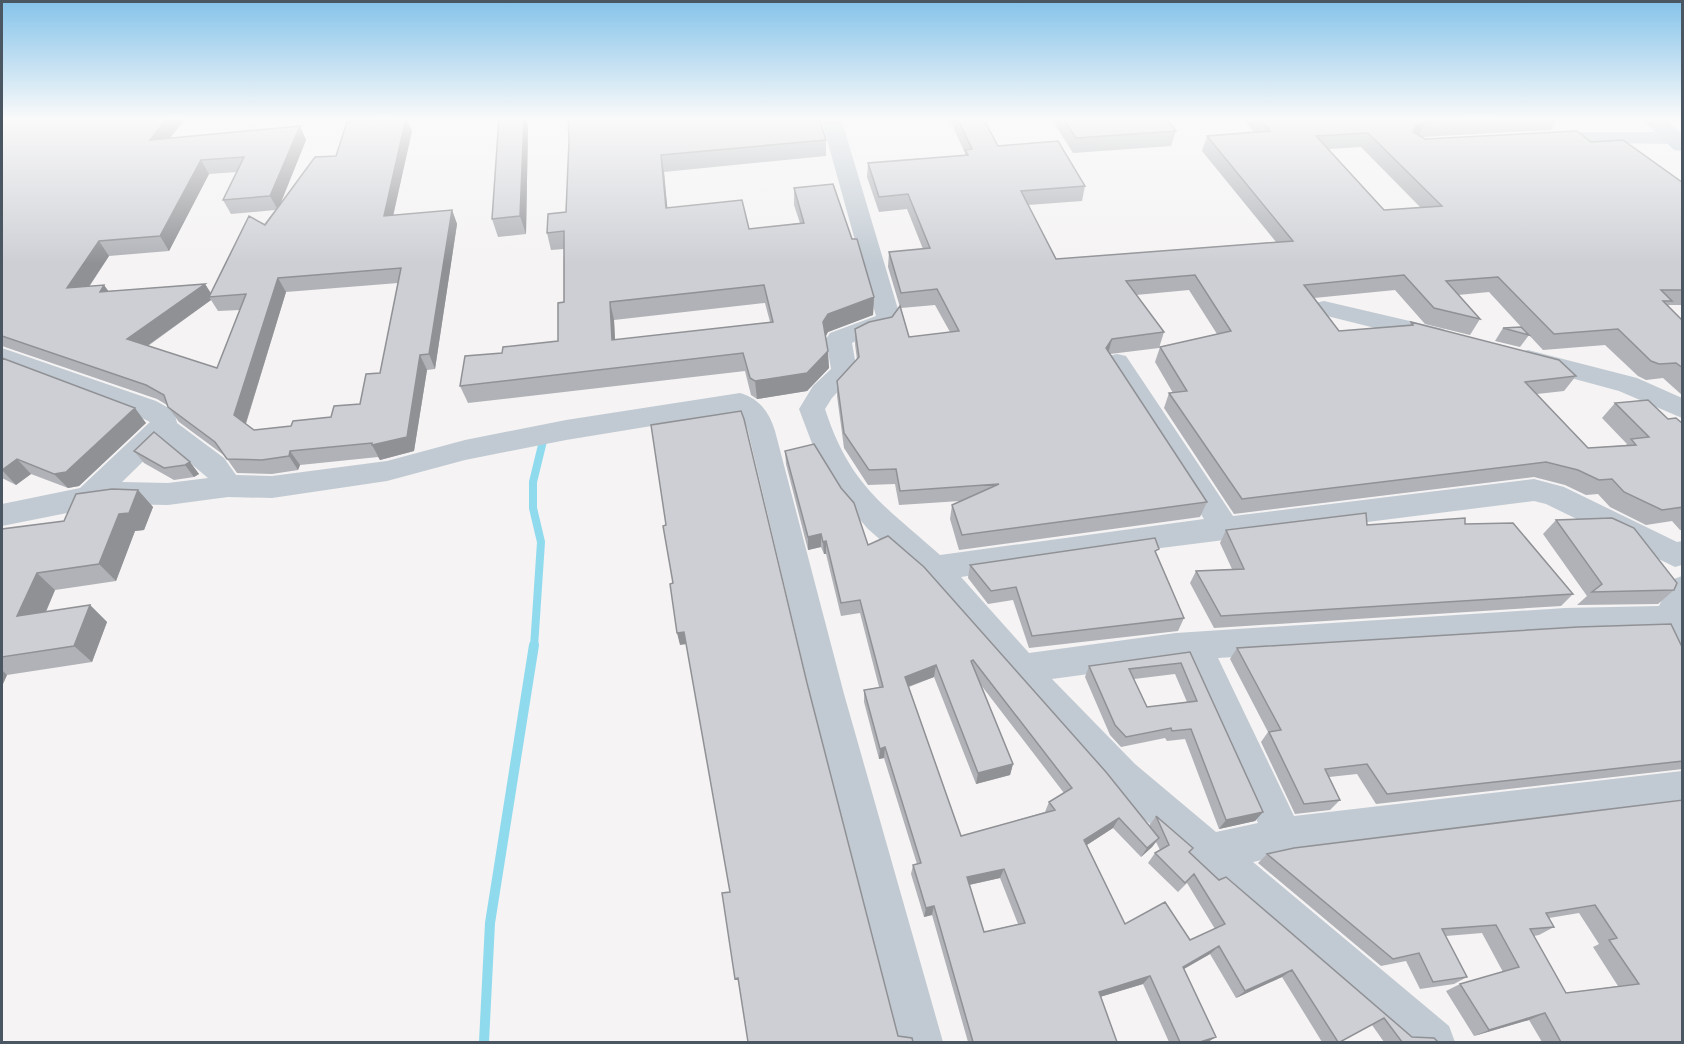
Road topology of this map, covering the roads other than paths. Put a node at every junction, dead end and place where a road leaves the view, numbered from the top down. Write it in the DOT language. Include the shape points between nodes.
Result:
graph roads {
  1 [pos="845,167"];
  2 [pos="1324,308"];
  3 [pos="1460,341"];
  4 [pos="1506,352"];
  5 [pos="2,356"];
  6 [pos="1117,362"];
  7 [pos="1683,409"];
  8 [pos="163,426"];
  9 [pos="228,486"];
  10 [pos="90,496"];
  11 [pos="2,515"];
  12 [pos="1225,528"];
  13 [pos="1680,558"];
  14 [pos="934,568"];
  15 [pos="1683,589"];
  16 [pos="1669,619"];
  17 [pos="1195,646"];
  18 [pos="1683,650"];
  19 [pos="1022,669"];
  20 [pos="1683,788"];
  21 [pos="1284,836"];
  22 [pos="1213,852"];
  23 [pos="921,1042"];
  24 [pos="1433,1042"];
  1 -- 14 [label="street" via="888,316 882,325 862,328 839,339 844,371 822,392 812,410 830,459 855,494 891,532"];
  2 -- 3 [label="street"];
  4 -- 7 [label="street" via="1628,384"];
  5 -- 8 [label="street" via="146,408 164,418"];
  6 -- 12 [label="street"];
  8 -- 9 [label="street" via="214,465"];
  8 -- 10 [label="street"];
  9 -- 10 [label="street" via="168,494"];
  9 -- 23 [label="street" via="272,488 387,471 566,429 740,402 748,405 756,415 767,454"];
  10 -- 11 [label="street"];
  12 -- 13 [label="street" via="1534,490 1554,495"];
  12 -- 14 [label="street"];
  14 -- 19 [label="street"];
  15 -- 16 [label="street"];
  16 -- 17 [label="street"];
  16 -- 18 [label="street"];
  17 -- 19 [label="street"];
  17 -- 21 [label="street"];
  19 -- 22 [label="street" via="1076,733"];
  20 -- 21 [label="street"];
  21 -- 22 [label="street"];
  22 -- 24 [label="street"];
}
